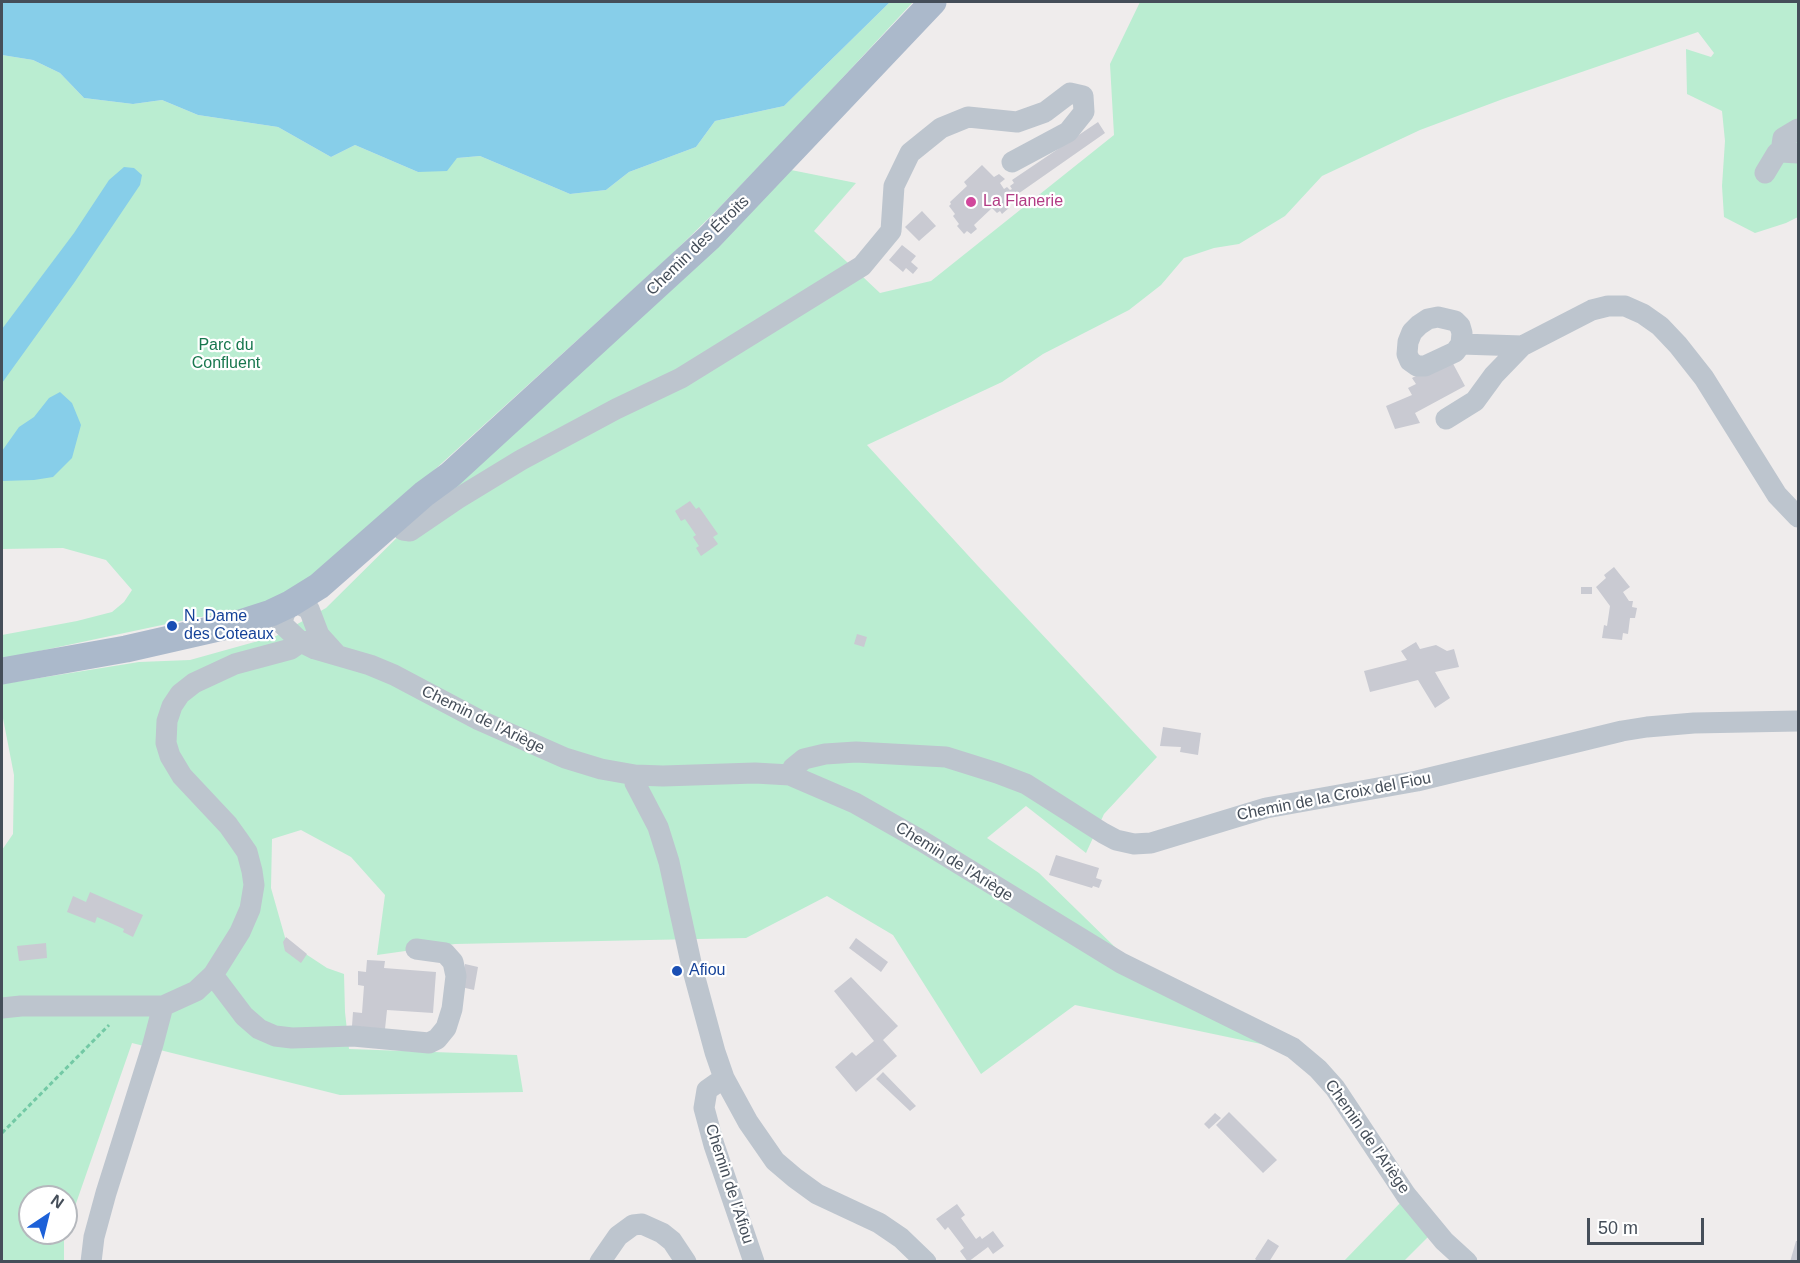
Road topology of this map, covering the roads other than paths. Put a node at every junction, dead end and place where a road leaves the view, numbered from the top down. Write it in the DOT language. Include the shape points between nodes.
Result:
graph roads {
  1 [pos="933,2"];
  2 [pos="1798,129"];
  3 [pos="1790,153"];
  4 [pos="1012,162"];
  5 [pos="1765,173"];
  6 [pos="1461,344"];
  7 [pos="1522,346"];
  8 [pos="1446,418"];
  9 [pos="1798,517"];
  10 [pos="397,524"];
  11 [pos="300,623"];
  12 [pos="2,671"];
  13 [pos="1798,721"];
  14 [pos="635,775"];
  15 [pos="790,775"];
  16 [pos="416,949"];
  17 [pos="213,975"];
  18 [pos="163,1006"];
  19 [pos="2,1008"];
  20 [pos="724,1078"];
  21 [pos="91,1262"];
  22 [pos="600,1262"];
  23 [pos="686,1262"];
  24 [pos="754,1262"];
  25 [pos="926,1262"];
  26 [pos="1467,1262"];
  1 -- 10 [label="main road, Chemin des Étroits" via="710,237"];
  2 -- 3 [label="street" via="1783,138"];
  3 -- 5 [label="street" via="1777,153"];
  4 -- 10 [label="street" via="1068,132 1084,112 1083,96 1070,93 1045,112 1017,122 968,117 941,128 910,153 894,186 891,231 862,266 681,378 521,460 410,531"];
  6 -- 7 [label="street"];
  7 -- 8 [label="street" via="1475,401"];
  7 -- 9 [label="street" via="1592,310 1625,306 1643,314 1660,327 1697,370 1777,495"];
  10 -- 11 [label="main road, Chemin des Étroits" via="349,579"];
  11 -- 12 [label="main road, Chemin des Étroits" via="213,642 126,649"];
  11 -- 14 [label="street, Chemin de l'Ariège" via="315,649 394,675 536,747 601,769"];
  11 -- 17 [label="street" via="291,649 235,664 194,683 180,694 167,721 170,756 182,777 238,839 252,871 250,909"];
  13 -- 15 [label="street, Chemin de la Croix del Fiou" via="1694,723 1622,731 1417,781 1266,808 1151,843 1134,844 1103,833 1026,784 946,757 825,754 804,759"];
  14 -- 15 [label="street, Chemin de l'Ariège"];
  14 -- 20 [label="street" via="669,862 692,967"];
  15 -- 26 [label="street, Chemin de l'Ariège" via="855,802 1121,963 1293,1048 1335,1088 1406,1195"];
  16 -- 17 [label="street" via="445,953 453,962 456,976 446,1028 429,1043 353,1035 275,1036 244,1016"];
  17 -- 18 [label="street" via="196,991"];
  18 -- 19 [label="street"];
  18 -- 21 [label="street" via="106,1193"];
  20 -- 24 [label="street, Chemin de l'Afiou" via="707,1090 704,1108"];
  20 -- 25 [label="street" via="775,1161 817,1194 902,1238"];
  22 -- 23 [label="street" via="626,1228 642,1224 672,1241"];
}
